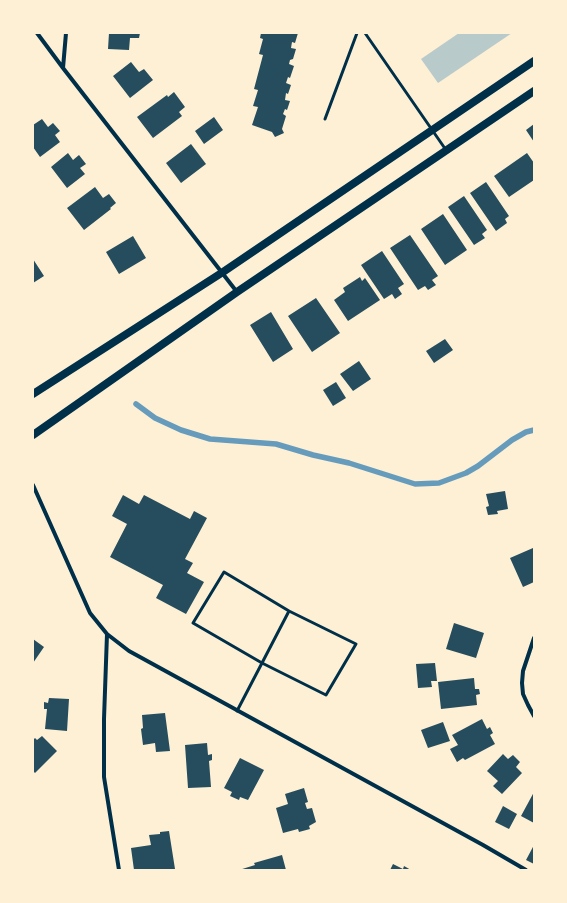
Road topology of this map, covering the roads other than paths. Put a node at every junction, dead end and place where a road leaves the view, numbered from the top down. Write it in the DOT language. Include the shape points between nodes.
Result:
graph roads {
  1 [pos="37,33"];
  2 [pos="66,33"];
  3 [pos="357,33"];
  4 [pos="365,33"];
  5 [pos="534,61"];
  6 [pos="63,68"];
  7 [pos="534,91"];
  8 [pos="325,119"];
  9 [pos="432,130"];
  10 [pos="446,150"];
  11 [pos="223,272"];
  12 [pos="237,292"];
  13 [pos="33,394"];
  14 [pos="33,435"];
  15 [pos="33,485"];
  16 [pos="289,611"];
  17 [pos="107,634"];
  18 [pos="534,638"];
  19 [pos="262,663"];
  20 [pos="237,711"];
  21 [pos="534,716"];
  22 [pos="119,870"];
  23 [pos="526,870"];
  1 -- 6 [label="street"];
  2 -- 6 [label="street"];
  3 -- 8 [label="lane"];
  4 -- 9 [label="lane"];
  5 -- 9 [label="main road"];
  6 -- 11 [label="street"];
  7 -- 10 [label="main road"];
  9 -- 10 [label="lane"];
  9 -- 11 [label="main road"];
  10 -- 12 [label="main road"];
  11 -- 12 [label="street"];
  11 -- 13 [label="main road"];
  12 -- 14 [label="main road"];
  15 -- 17 [label="street" via="90,613"];
  16 -- 19 [label="lane"];
  16 -- 19 [label="lane" via="356,644 326,695"];
  16 -- 19 [label="lane" via="224,572 194,623"];
  17 -- 20 [label="street" via="129,652"];
  17 -- 22 [label="street" via="104,777"];
  18 -- 21 [label="street" via="527,656 522,683"];
  19 -- 20 [label="lane"];
  20 -- 23 [label="street"];
}
